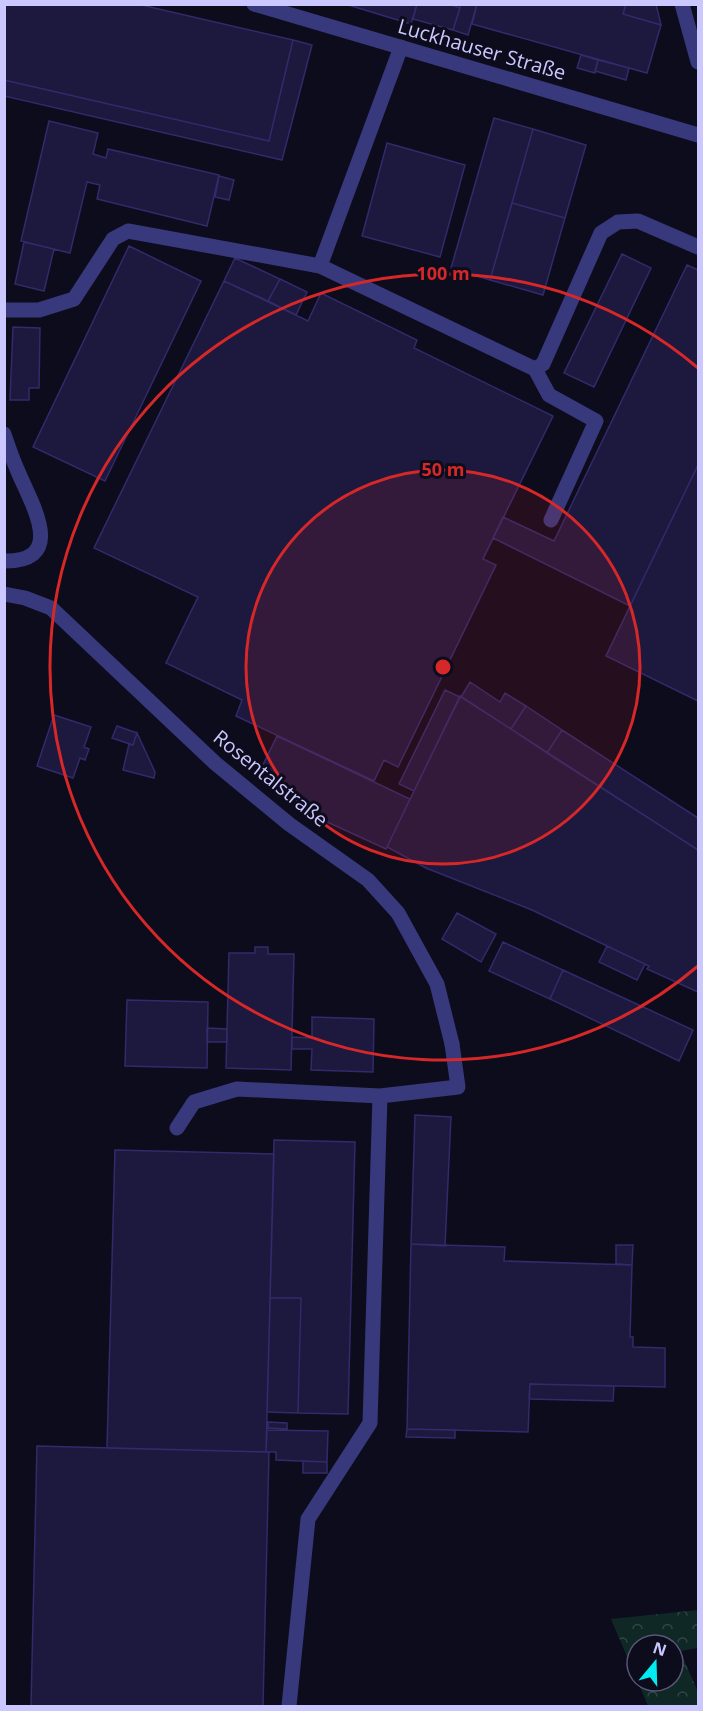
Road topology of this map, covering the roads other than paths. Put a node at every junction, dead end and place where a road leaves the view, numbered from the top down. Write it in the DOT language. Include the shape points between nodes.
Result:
graph roads {
  1 [pos="254,4"];
  2 [pos="681,4"];
  3 [pos="401,47"];
  4 [pos="699,62"];
  5 [pos="699,135"];
  6 [pos="699,247"];
  7 [pos="320,266"];
  8 [pos="4,310"];
  9 [pos="535,369"];
  10 [pos="4,434"];
  11 [pos="551,520"];
  12 [pos="4,561"];
  13 [pos="4,594"];
  14 [pos="380,1095"];
  15 [pos="177,1128"];
  16 [pos="289,1707"];
  1 -- 3 [label="street, Luckhauser Straße"];
  2 -- 4 [label="street"];
  3 -- 5 [label="street, Luckhauser Straße"];
  3 -- 7 [label="street"];
  6 -- 9 [label="street" via="638,221 618,222 601,233 543,364"];
  7 -- 8 [label="street" via="128,231 113,239 74,299 39,310"];
  7 -- 9 [label="street"];
  9 -- 11 [label="street" via="549,395 596,421"];
  10 -- 12 [label="street" via="43,533 26,559"];
  13 -- 14 [label="street, Rosentalstraße" via="51,608 215,763 289,824 368,880 398,913 437,984 459,1087"];
  14 -- 15 [label="street" via="237,1089 194,1102"];
  14 -- 16 [label="street" via="370,1423 308,1519"];
}
